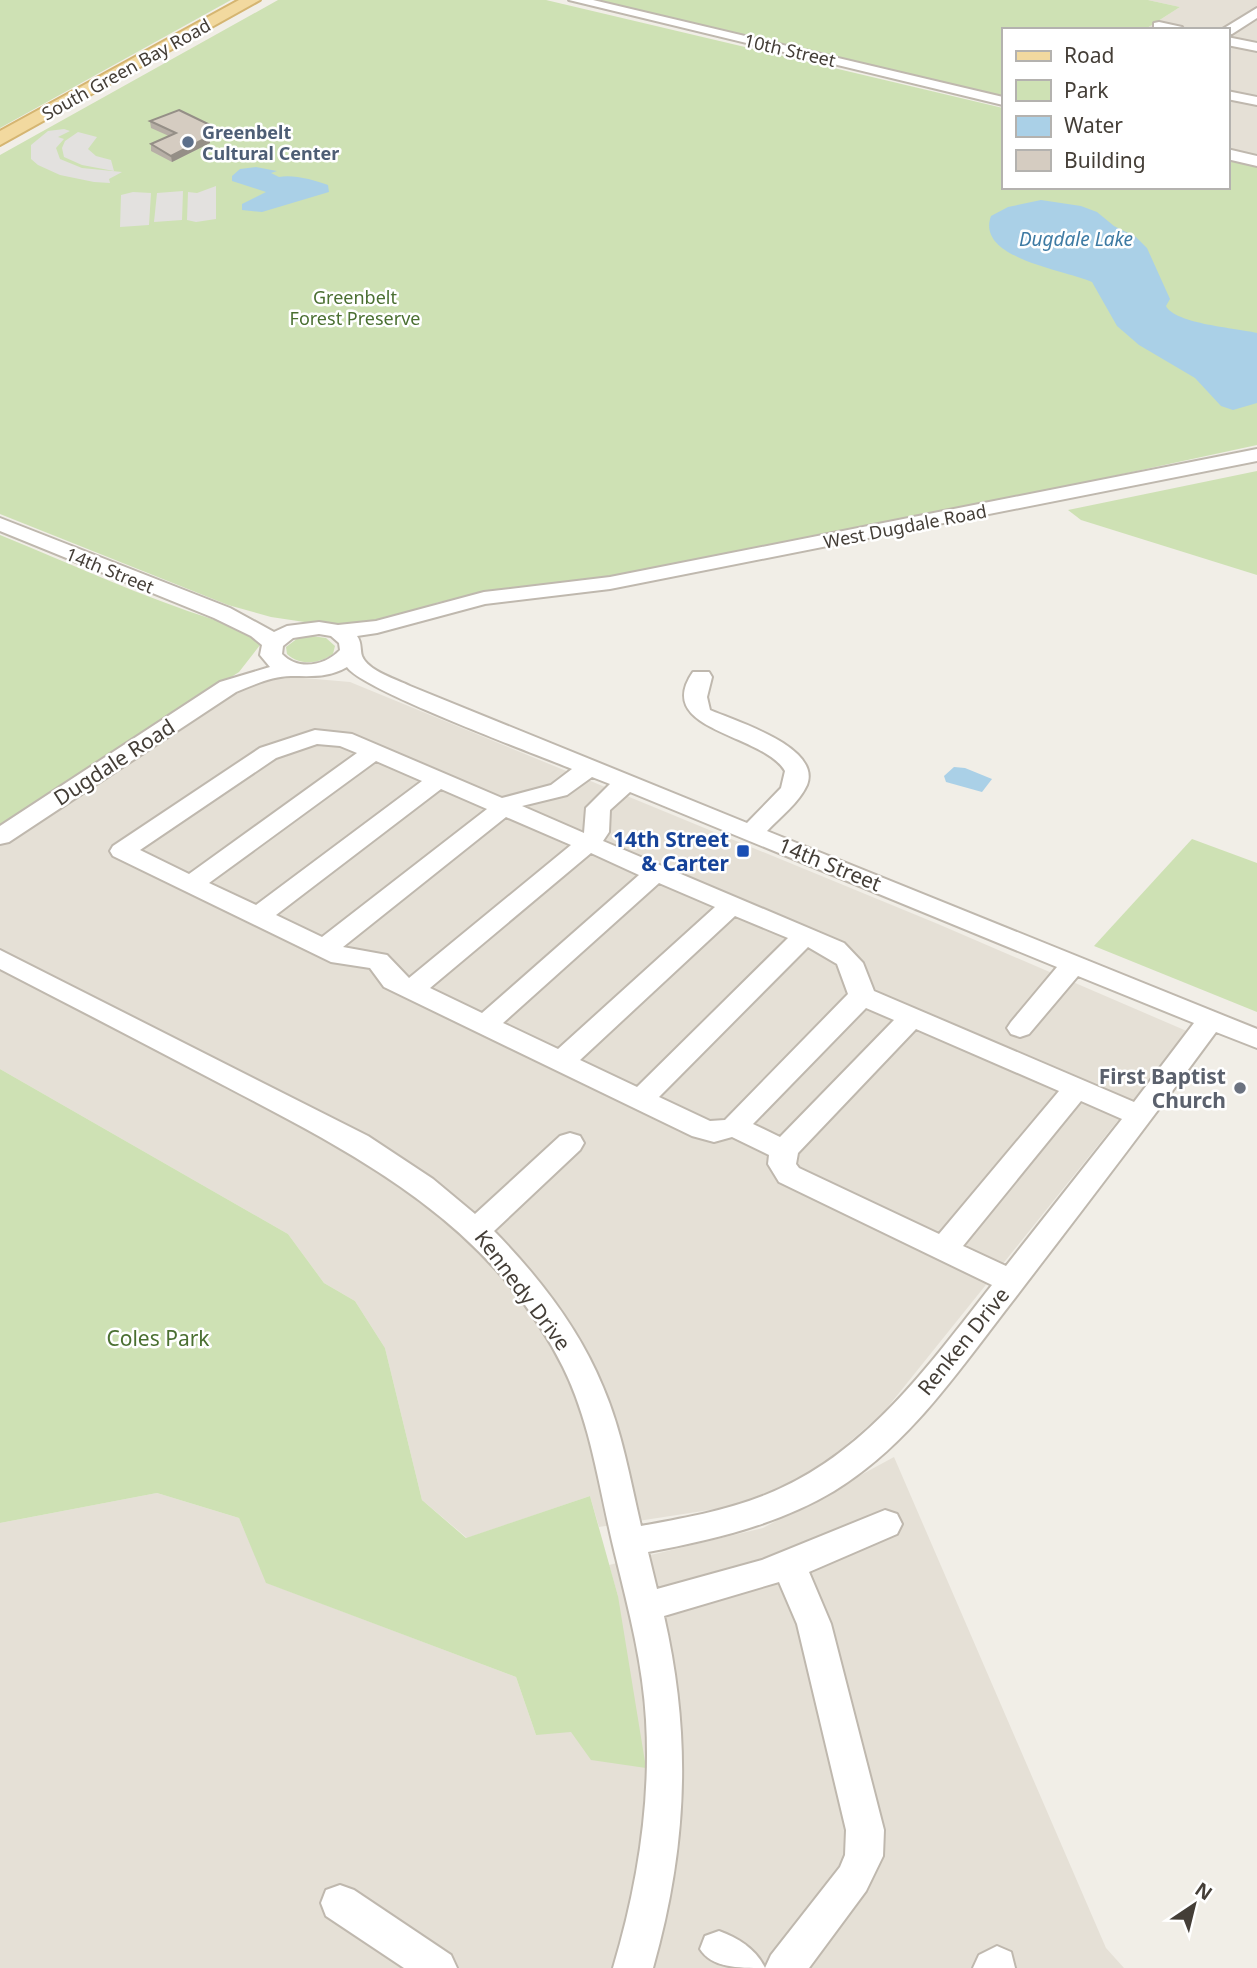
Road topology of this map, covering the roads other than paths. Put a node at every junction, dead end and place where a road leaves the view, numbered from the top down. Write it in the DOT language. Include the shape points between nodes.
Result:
graph roads {
  1 [pos="251,0"];
  2 [pos="576,0"];
  3 [pos="1257,12"];
  4 [pos="1158,26"];
  5 [pos="1168,28"];
  6 [pos="1229,30"];
  7 [pos="1229,40"];
  8 [pos="1257,47"];
  9 [pos="1229,94"];
  10 [pos="1002,101"];
  11 [pos="1257,101"];
  12 [pos="0,139"];
  13 [pos="1229,154"];
  14 [pos="1257,161"];
  15 [pos="1257,455"];
  16 [pos="0,524"];
  17 [pos="551,591"];
  18 [pos="222,613"];
  19 [pos="309,627"];
  20 [pos="338,631"];
  21 [pos="272,646"];
  22 [pos="350,652"];
  23 [pos="292,669"];
  24 [pos="318,670"];
  25 [pos="701,677"];
  26 [pos="228,687"];
  27 [pos="402,691"];
  28 [pos="374,752"];
  29 [pos="590,766"];
  30 [pos="438,780"];
  31 [pos="628,782"];
  32 [pos="504,808"];
  33 [pos="752,832"];
  34 [pos="0,836"];
  35 [pos="587,844"];
  36 [pos="656,873"];
  37 [pos="191,884"];
  38 [pos="732,905"];
  39 [pos="258,916"];
  40 [pos="805,936"];
  41 [pos="325,948"];
  42 [pos="0,958"];
  43 [pos="1074,964"];
  44 [pos="411,990"];
  45 [pos="862,996"];
  46 [pos="912,1017"];
  47 [pos="1211,1020"];
  48 [pos="484,1025"];
  49 [pos="1020,1028"];
  50 [pos="1257,1039"];
  51 [pos="561,1062"];
  52 [pos="1077,1088"];
  53 [pos="640,1100"];
  54 [pos="1141,1116"];
  55 [pos="734,1127"];
  56 [pos="570,1143"];
  57 [pos="784,1150"];
  58 [pos="477,1229"];
  59 [pos="944,1249"];
  60 [pos="1011,1281"];
  61 [pos="885,1524"];
  62 [pos="628,1542"];
  63 [pos="790,1567"];
  64 [pos="644,1606"];
  65 [pos="340,1903"];
  66 [pos="437,1968"];
  67 [pos="633,1968"];
  68 [pos="785,1968"];
  1 -- 12 [label="main road, South Green Bay Road"];
  2 -- 10 [label="street, 10th Street"];
  3 -- 6 [label="street"];
  4 -- 5 [label="street"];
  7 -- 8 [label="street"];
  9 -- 11 [label="street"];
  13 -- 14 [label="street"];
  15 -- 17 [label="street, West Dugdale Road" via="622,581"];
  16 -- 18 [label="street, 14th Street"];
  17 -- 20 [label="street, 14th Street" via="484,598 377,627"];
  17 -- 22 [label="street" via="425,621"];
  18 -- 19 [label="street, 14th Street"];
  18 -- 21 [label="street, 14th Street" via="259,631"];
  19 -- 20 [label="street, 14th Street"];
  19 -- 21 [label="street, Dugdale Road" via="287,633"];
  20 -- 22 [label="street, 14th Street" via="349,641"];
  21 -- 23 [label="street, 14th Street" via="275,661"];
  21 -- 26 [label="street, Dugdale Road"];
  22 -- 24 [label="street" via="338,664"];
  22 -- 27 [label="street, 14th Street" via="359,669"];
  23 -- 24 [label="street, 14th Street"];
  23 -- 26 [label="street"];
  24 -- 27 [label="street, 14th Street"];
  25 -- 33 [label="street" via="694,697 702,715 785,752 798,771 788,796"];
  26 -- 34 [label="street, Dugdale Road"];
  27 -- 29 [label="street, 14th Street"];
  28 -- 30 [label="street"];
  28 -- 37 [label="street"];
  28 -- 37 [label="street" via="331,737 288,744 253,762 122,851"];
  29 -- 31 [label="street, 14th Street"];
  29 -- 32 [label="street" via="559,790 526,796"];
  30 -- 32 [label="street"];
  30 -- 39 [label="street"];
  31 -- 33 [label="street, 14th Street"];
  31 -- 35 [label="street" via="598,808 597,832"];
  32 -- 35 [label="street"];
  32 -- 41 [label="street"];
  33 -- 43 [label="street, 14th Street"];
  35 -- 36 [label="street"];
  35 -- 44 [label="street"];
  36 -- 38 [label="street"];
  36 -- 48 [label="street"];
  37 -- 39 [label="street"];
  38 -- 40 [label="street"];
  38 -- 51 [label="street"];
  39 -- 41 [label="street"];
  40 -- 45 [label="street" via="846,956"];
  40 -- 53 [label="street"];
  41 -- 44 [label="street" via="348,958 378,961 393,981"];
  42 -- 58 [label="street, Kennedy Drive" via="358,1143 407,1172"];
  43 -- 47 [label="street, 14th Street"];
  43 -- 49 [label="street"];
  44 -- 48 [label="street"];
  45 -- 46 [label="street"];
  45 -- 55 [label="street"];
  46 -- 52 [label="street"];
  46 -- 57 [label="street"];
  47 -- 50 [label="street, 14th Street"];
  47 -- 54 [label="street, Renken Drive"];
  48 -- 51 [label="street"];
  51 -- 53 [label="street"];
  52 -- 54 [label="street"];
  52 -- 59 [label="street"];
  53 -- 55 [label="street" via="702,1129 714,1132"];
  54 -- 60 [label="street, Renken Drive"];
  55 -- 57 [label="street"];
  56 -- 58 [label="street"];
  57 -- 59 [label="street" via="782,1164 789,1175"];
  58 -- 62 [label="street, Kennedy Drive" via="571,1352 597,1410"];
  59 -- 60 [label="street"];
  60 -- 62 [label="street, Renken Drive" via="901,1418 824,1482 781,1503 721,1523"];
  61 -- 63 [label="street"];
  62 -- 64 [label="street, Kennedy Drive"];
  63 -- 64 [label="street"];
  63 -- 68 [label="street" via="814,1625 865,1830 864,1856 853,1879"];
  64 -- 67 [label="street, Kennedy Drive" via="664,1718 662,1826"];
  65 -- 66 [label="street"];
}
